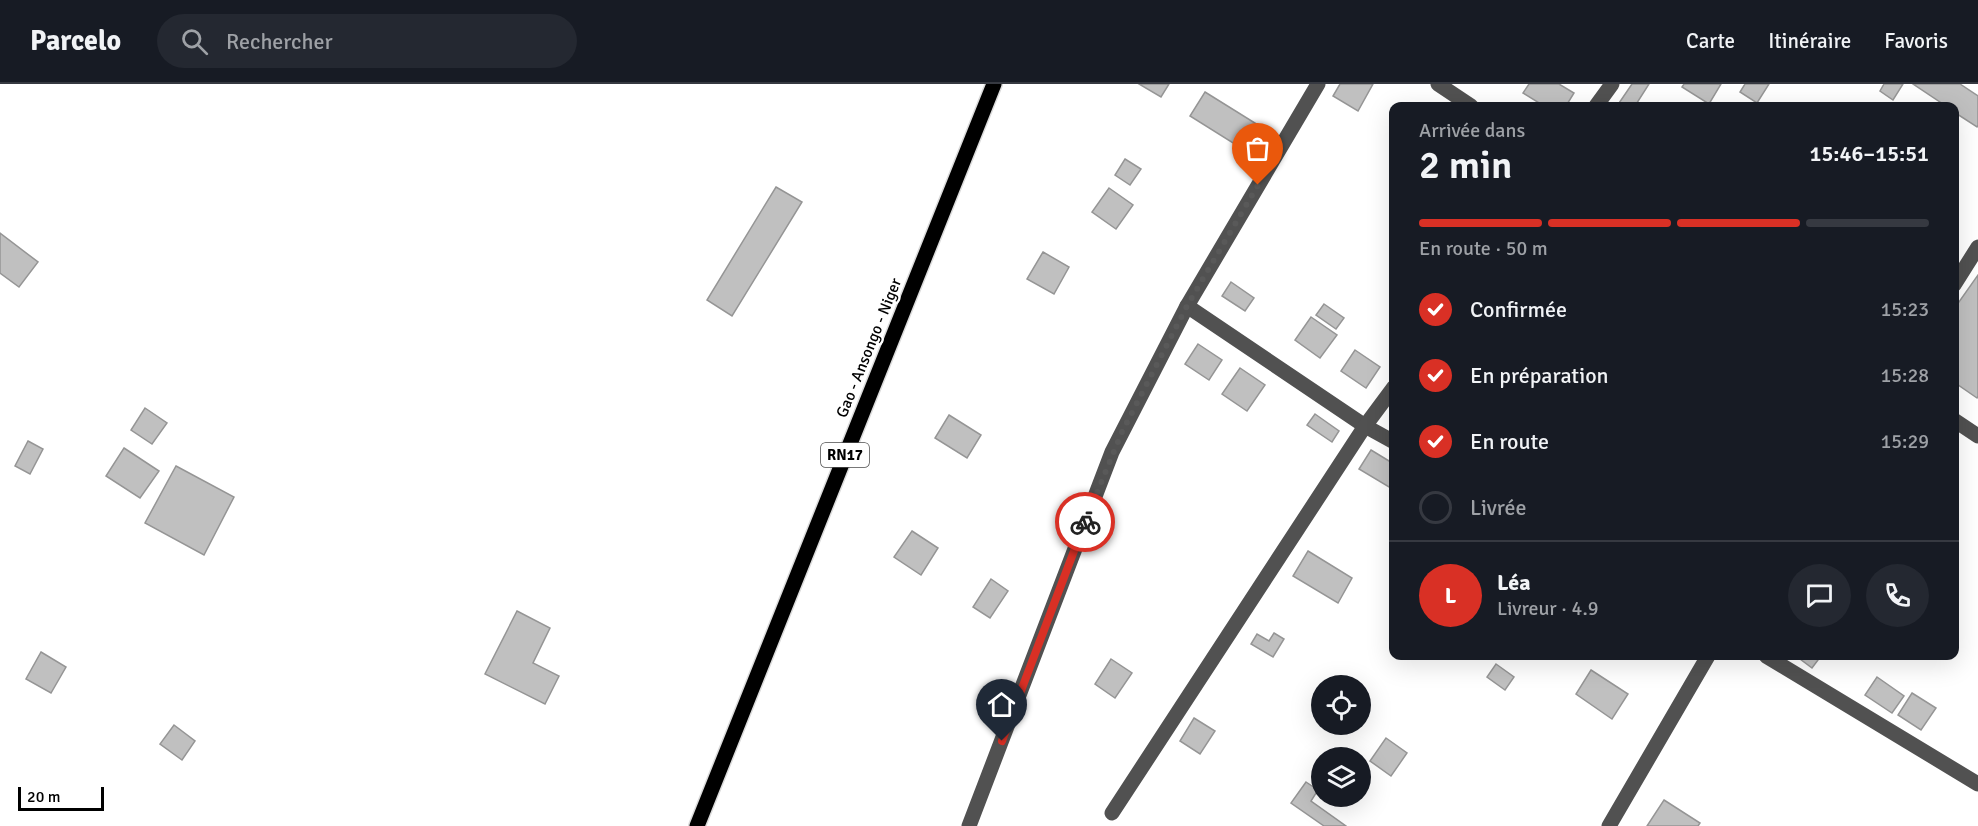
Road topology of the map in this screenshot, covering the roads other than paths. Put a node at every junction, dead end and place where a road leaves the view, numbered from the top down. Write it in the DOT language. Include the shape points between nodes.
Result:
graph roads {
  1 [pos="994,84"];
  2 [pos="1318,84"];
  3 [pos="1438,84"];
  4 [pos="1612,84"];
  5 [pos="1465,102"];
  6 [pos="1599,102"];
  7 [pos="1978,248"];
  8 [pos="1959,277"];
  9 [pos="1187,306"];
  10 [pos="1389,394"];
  11 [pos="1959,423"];
  12 [pos="1365,426"];
  13 [pos="1978,435"];
  14 [pos="1389,439"];
  15 [pos="1706,660"];
  16 [pos="1773,660"];
  17 [pos="1978,784"];
  18 [pos="1112,813"];
  19 [pos="697,826"];
  20 [pos="969,826"];
  21 [pos="1609,826"];
  1 -- 19 [label="main road, Gao - Ansongo - Niger / RN17"];
  2 -- 9 [label="street"];
  3 -- 5 [label="street"];
  4 -- 6 [label="street"];
  7 -- 8 [label="street"];
  9 -- 12 [label="street"];
  9 -- 20 [label="street" via="1112,452"];
  10 -- 12 [label="street"];
  11 -- 13 [label="street"];
  12 -- 14 [label="street"];
  12 -- 18 [label="street"];
  15 -- 21 [label="street"];
  16 -- 17 [label="street"];
}
